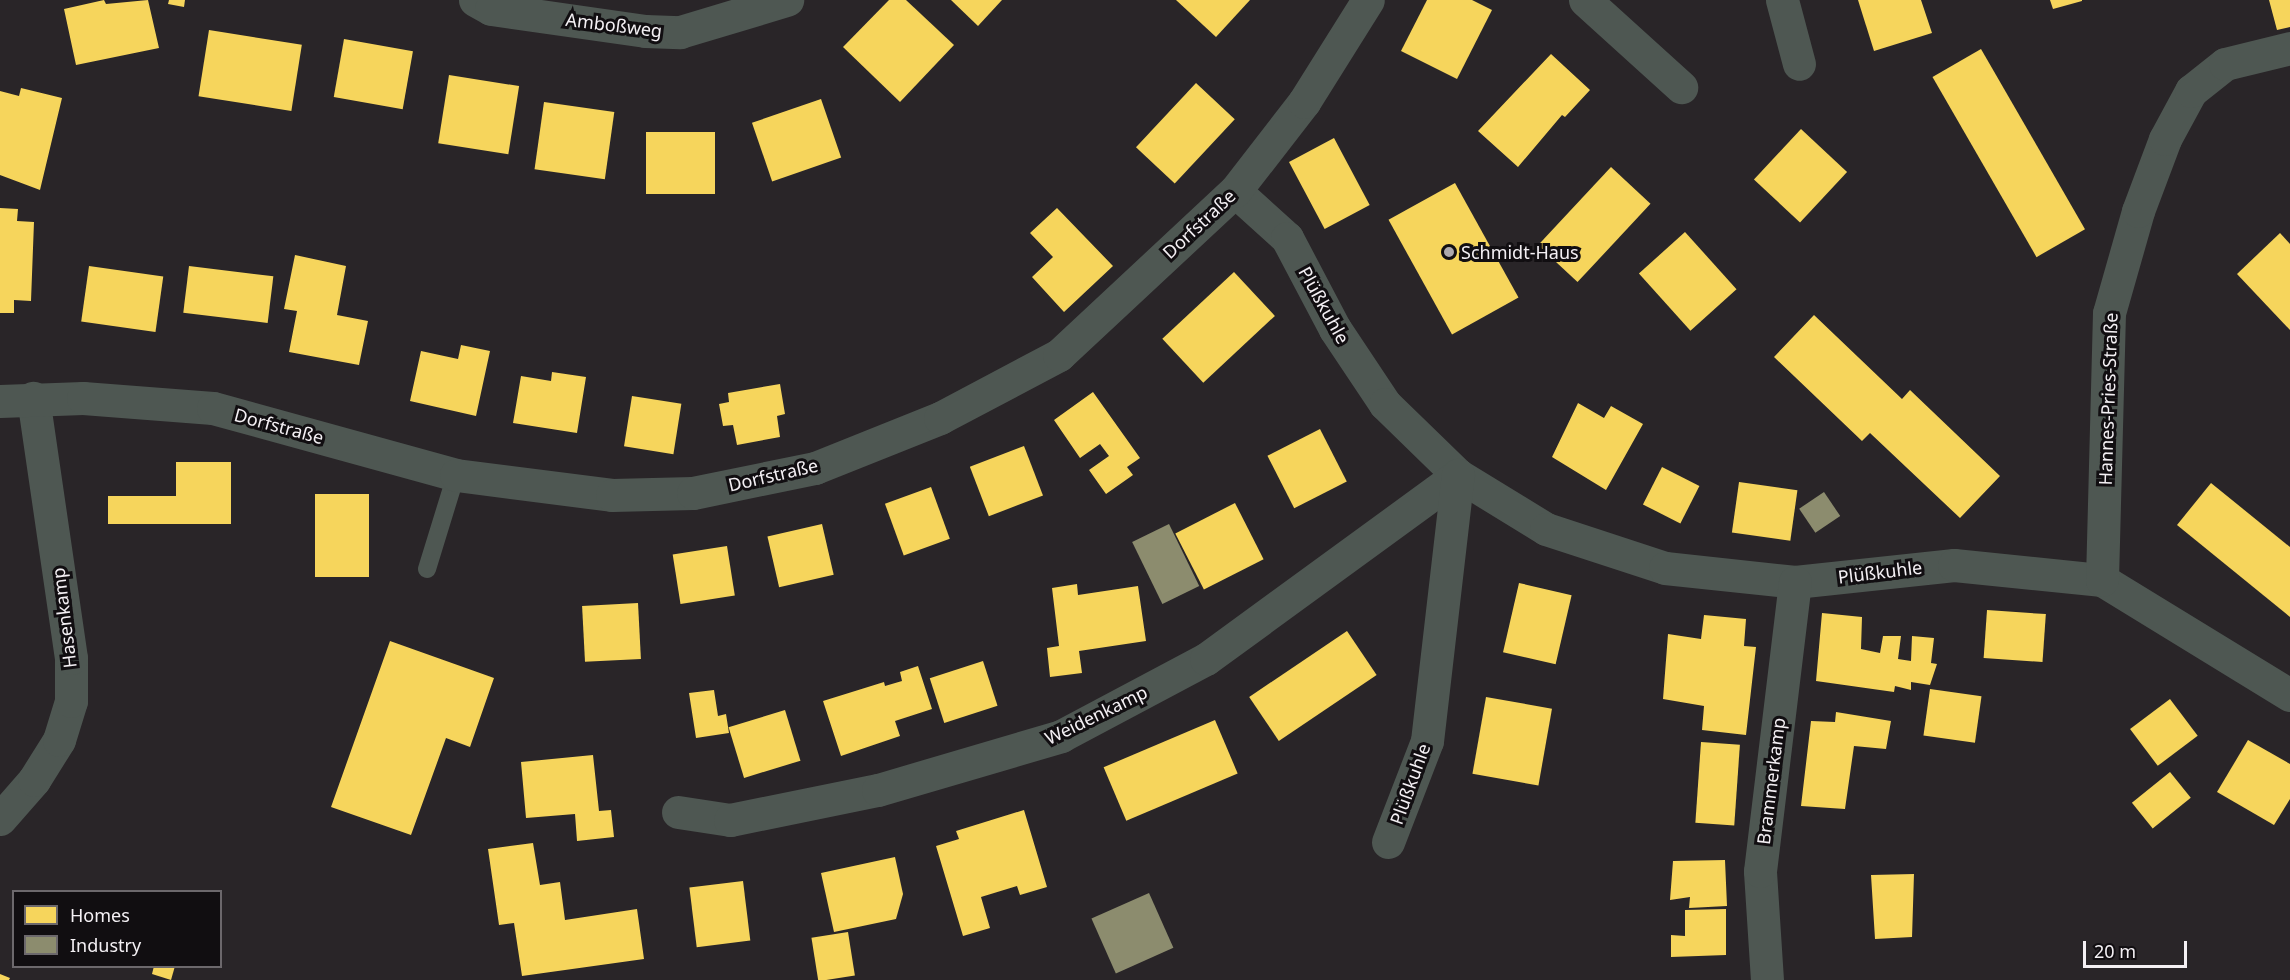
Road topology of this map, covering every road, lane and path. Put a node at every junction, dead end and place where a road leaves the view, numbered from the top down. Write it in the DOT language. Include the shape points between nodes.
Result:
graph roads {
  1 [pos="476,0"];
  2 [pos="787,0"];
  3 [pos="1368,0"];
  4 [pos="1585,0"];
  5 [pos="1782,0"];
  6 [pos="2290,48"];
  7 [pos="1799,64"];
  8 [pos="1681,87"];
  9 [pos="1235,191"];
  10 [pos="33,398"];
  11 [pos="0,401"];
  12 [pos="456,475"];
  13 [pos="1458,475"];
  14 [pos="427,569"];
  15 [pos="2102,580"];
  16 [pos="1795,582"];
  17 [pos="2290,695"];
  18 [pos="678,812"];
  19 [pos="0,819"];
  20 [pos="1388,842"];
  21 [pos="1767,980"];
  1 -- 2 [label="street, Amboßweg" via="490,9 645,32 680,32"];
  3 -- 9 [label="street, Dorfstraße" via="1304,102"];
  4 -- 8 [label="street"];
  5 -- 7 [label="street"];
  6 -- 15 [label="street, Hannes-Pries-Straße" via="2225,64 2191,91 2165,139 2138,211 2109,313"];
  9 -- 12 [label="street, Dorfstraße" via="1059,355 940,418 815,468 693,493 612,495"];
  9 -- 13 [label="street, Plüßkuhle" via="1287,238 1335,329 1385,404"];
  10 -- 11 [label="street, Dorfstraße"];
  10 -- 12 [label="street, Dorfstraße" via="213,408"];
  10 -- 19 [label="street, Hasenkamp" via="71,658 70,700 59,740 34,780"];
  12 -- 14 [label="lane"];
  13 -- 16 [label="street, Plüßkuhle" via="1546,529 1665,568"];
  13 -- 18 [label="street, Weidenkamp" via="1206,659 1061,736 878,790 730,820"];
  13 -- 20 [label="street, Plüßkuhle" via="1427,741"];
  15 -- 16 [label="street, Plüßkuhle" via="1954,565"];
  15 -- 17 [label="street, Plüßkuhle"];
  16 -- 21 [label="street, Brammerkamp" via="1760,871"];
}
